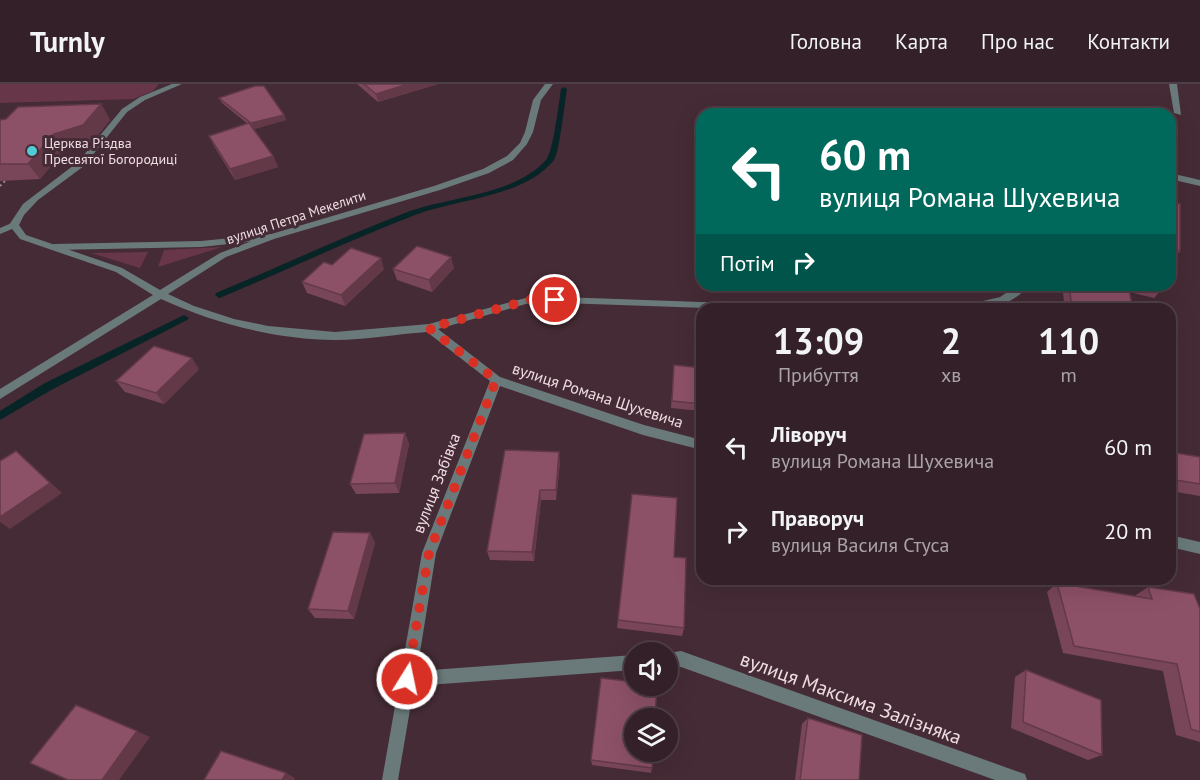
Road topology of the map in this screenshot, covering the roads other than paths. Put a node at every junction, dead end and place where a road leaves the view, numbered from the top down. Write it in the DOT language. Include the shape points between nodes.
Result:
graph roads {
  1 [pos="178,84"];
  2 [pos="549,84"];
  3 [pos="1173,84"];
  4 [pos="1178,113"];
  5 [pos="1176,178"];
  6 [pos="1200,183"];
  7 [pos="14,225"];
  8 [pos="0,231"];
  9 [pos="271,237"];
  10 [pos="54,247"];
  11 [pos="1019,291"];
  12 [pos="159,294"];
  13 [pos="993,303"];
  14 [pos="696,304"];
  15 [pos="429,328"];
  16 [pos="496,380"];
  17 [pos="0,394"];
  18 [pos="696,444"];
  19 [pos="1176,542"];
  20 [pos="1200,548"];
  21 [pos="678,659"];
  22 [pos="624,664"];
  23 [pos="407,679"];
  24 [pos="390,780"];
  25 [pos="1019,780"];
  1 -- 7 [label="street" via="129,106 80,166 35,197 18,214"];
  2 -- 9 [label="street, вулиця Петра Мекелити" via="537,100 523,144 510,158 486,171"];
  3 -- 4 [label="street"];
  5 -- 6 [label="street"];
  7 -- 8 [label="street"];
  7 -- 10 [label="street" via="23,237"];
  9 -- 10 [label="street" via="201,244"];
  9 -- 12 [label="street, вулиця Петра Мекелити" via="223,255"];
  10 -- 12 [label="street" via="119,270"];
  11 -- 13 [label="street"];
  12 -- 15 [label="street" via="212,315 268,330 335,336"];
  12 -- 17 [label="street, вулиця Петра Мекелити"];
  14 -- 15 [label="street" via="533,299"];
  15 -- 16 [label="street, вулиця Романа Шухевича"];
  16 -- 18 [label="street, вулиця Романа Шухевича" via="642,430"];
  16 -- 23 [label="street, вулиця Забівка" via="429,553"];
  19 -- 20 [label="street"];
  21 -- 25 [label="street, вулиця Максима Залізняка"];
  22 -- 23 [label="street"];
  23 -- 24 [label="street, вулиця Забівка"];
}
